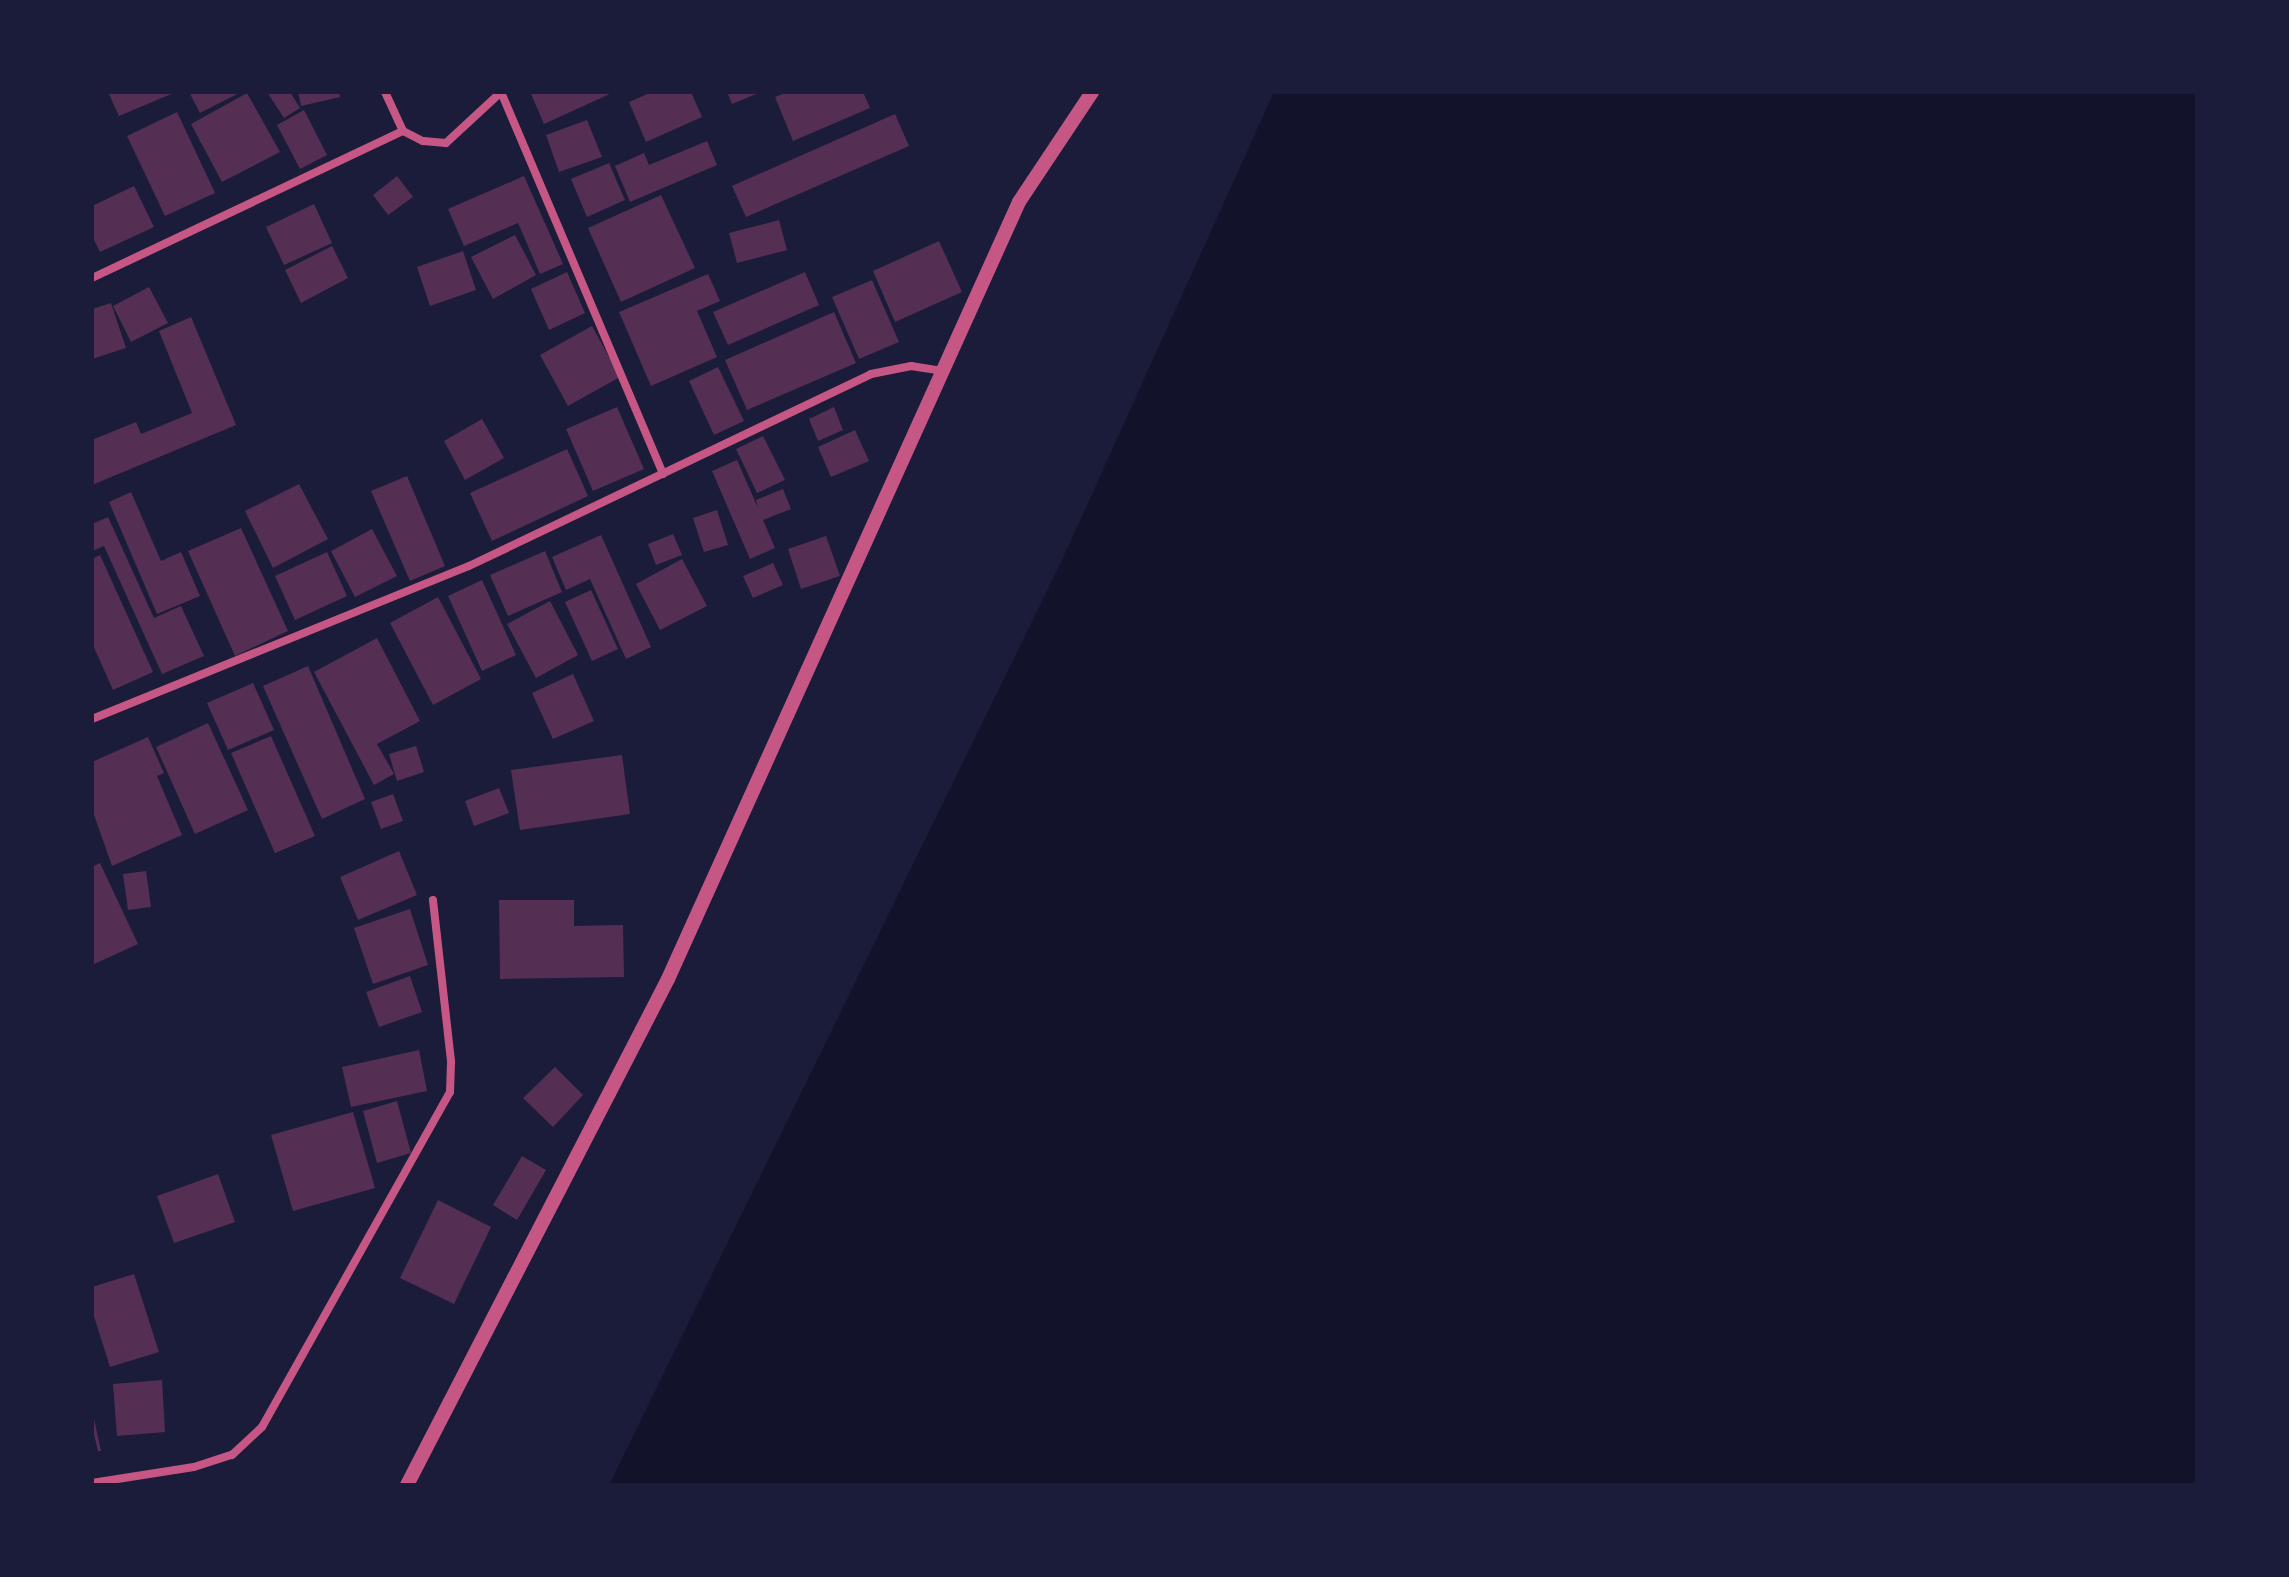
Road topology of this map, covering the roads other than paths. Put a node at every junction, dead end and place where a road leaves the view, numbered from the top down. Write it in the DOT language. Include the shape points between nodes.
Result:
graph roads {
  1 [pos="385,92"];
  2 [pos="501,92"];
  3 [pos="1092,92"];
  4 [pos="403,131"];
  5 [pos="92,278"];
  6 [pos="944,371"];
  7 [pos="663,474"];
  8 [pos="93,716"];
  9 [pos="433,900"];
  10 [pos="92,1483"];
  11 [pos="407,1485"];
  1 -- 4 [label="street"];
  2 -- 4 [label="street" via="446,143 423,141"];
  2 -- 7 [label="street"];
  3 -- 6 [label="street" via="1019,202"];
  4 -- 5 [label="street"];
  6 -- 7 [label="street" via="911,366 871,374"];
  6 -- 11 [label="street" via="668,979"];
  7 -- 8 [label="street" via="469,566"];
  9 -- 10 [label="street" via="450,1092 262,1427 232,1455 194,1467"];
}
